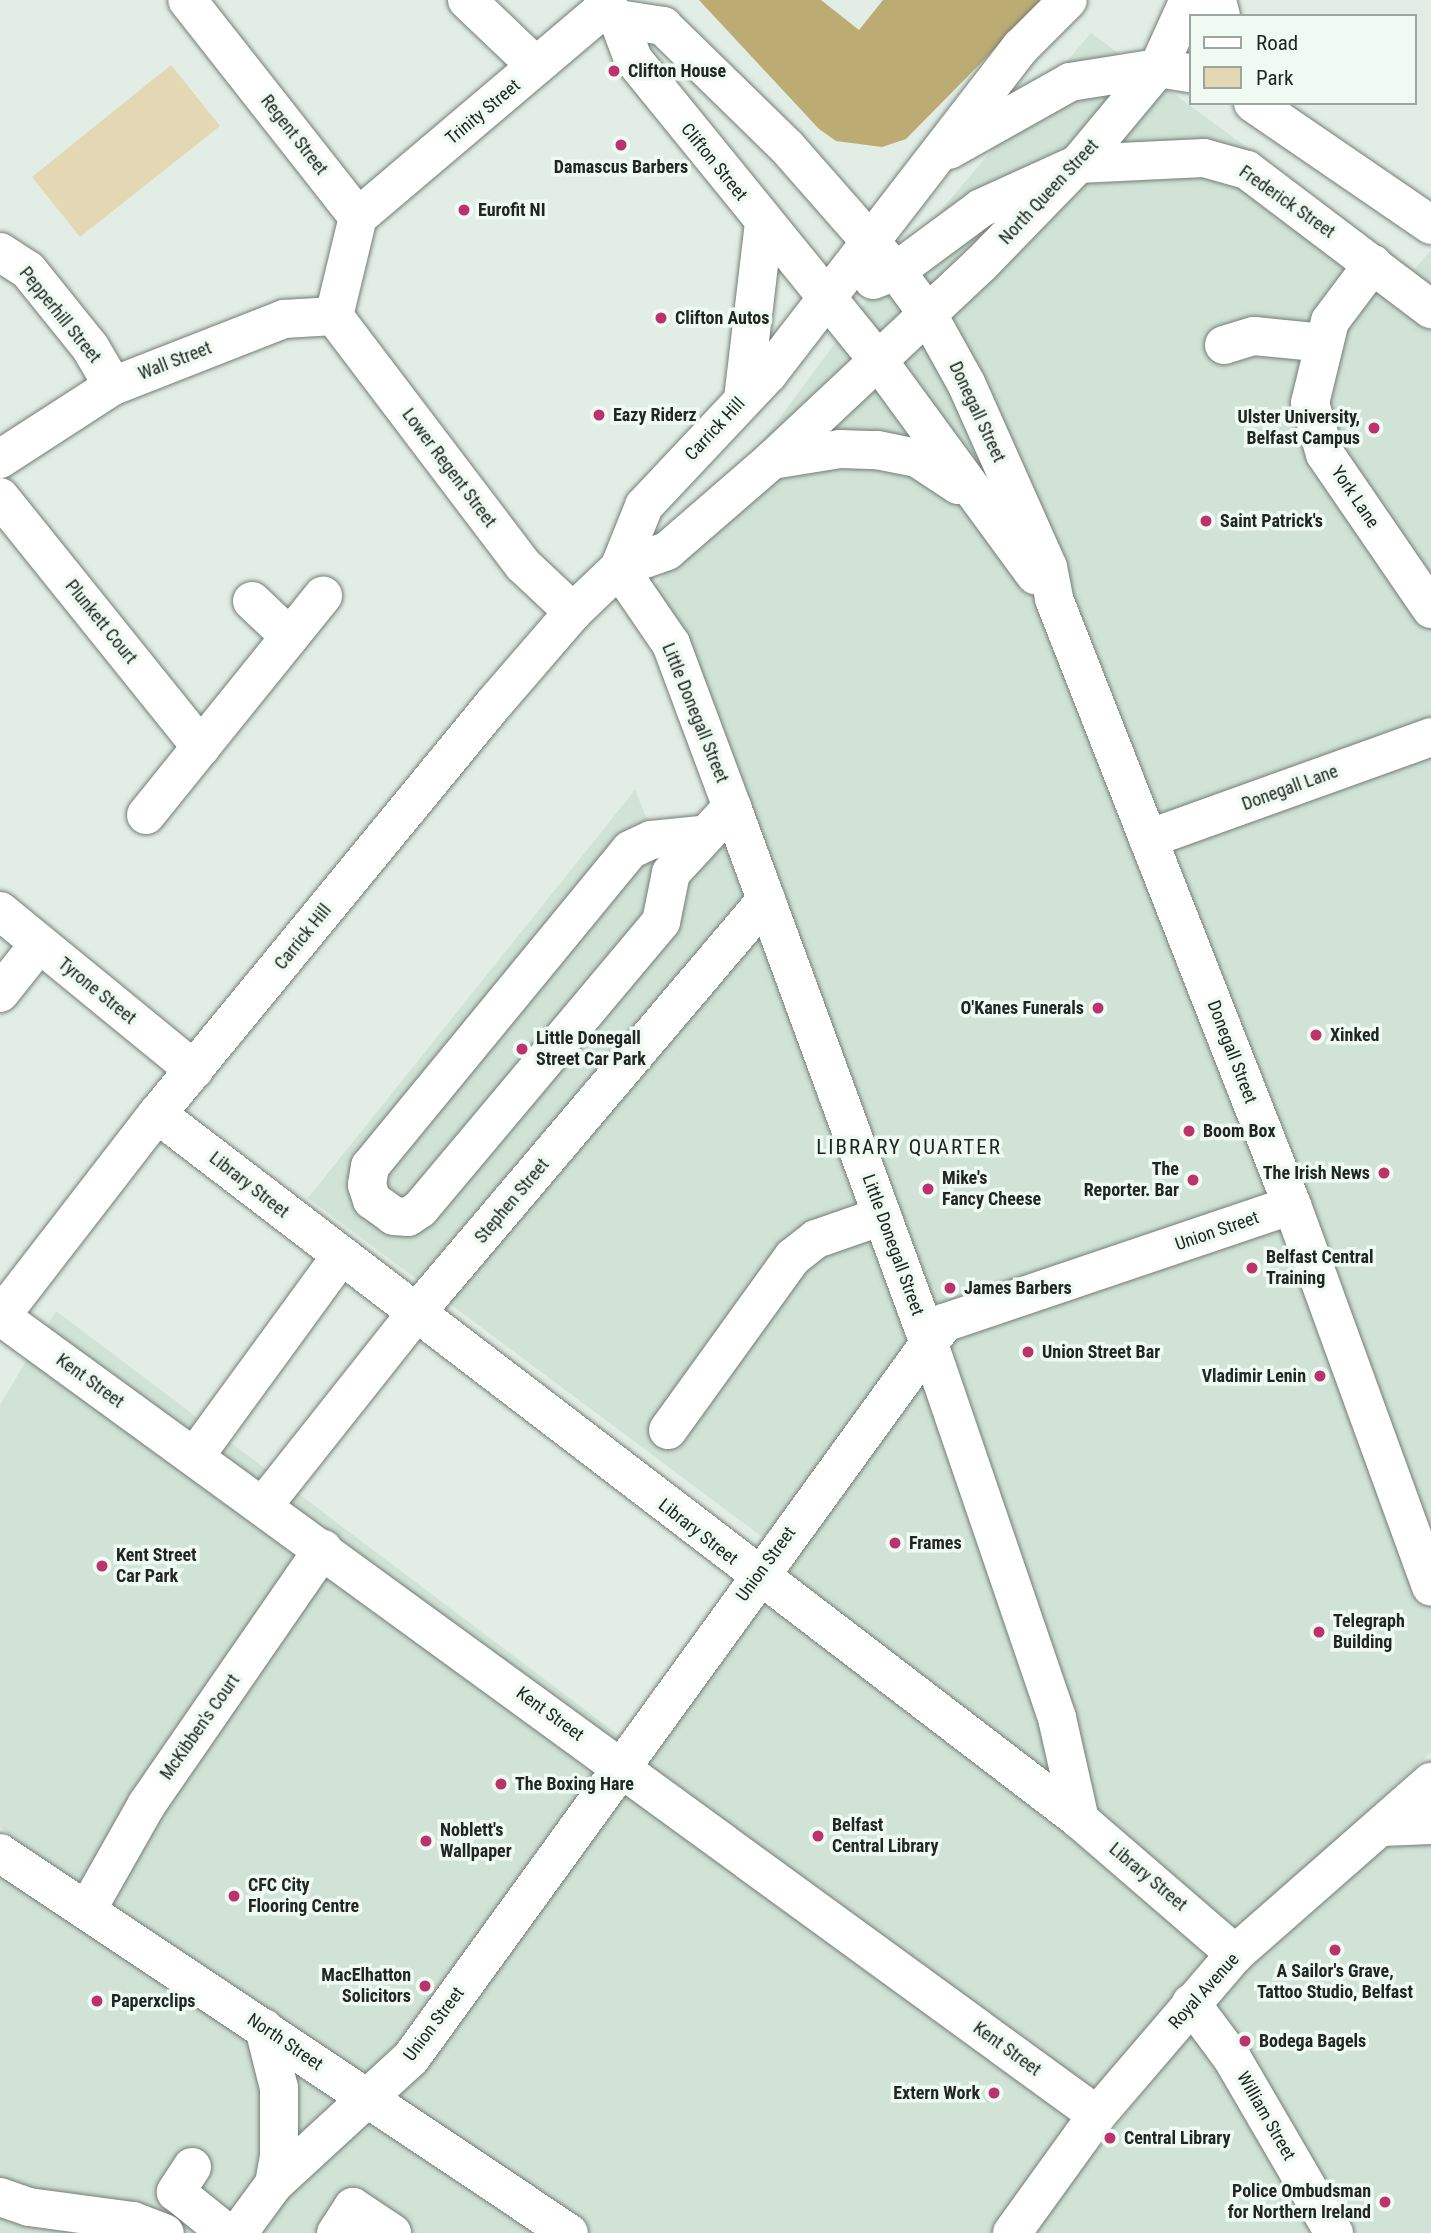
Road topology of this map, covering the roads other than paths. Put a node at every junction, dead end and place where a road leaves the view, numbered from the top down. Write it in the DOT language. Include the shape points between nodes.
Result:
graph roads {
  1 [pos="187,0"];
  2 [pos="467,0"];
  3 [pos="1068,0"];
  4 [pos="1189,0"];
  5 [pos="609,9"];
  6 [pos="536,66"];
  7 [pos="1175,70"];
  8 [pos="1265,107"];
  9 [pos="936,158"];
  10 [pos="1078,164"];
  11 [pos="358,217"];
  12 [pos="764,223"];
  13 [pos="1431,225"];
  14 [pos="869,241"];
  15 [pos="0,252"];
  16 [pos="1373,264"];
  17 [pos="896,271"];
  18 [pos="823,297"];
  19 [pos="339,300"];
  20 [pos="1431,309"];
  21 [pos="928,313"];
  22 [pos="1324,343"];
  23 [pos="1224,345"];
  24 [pos="877,359"];
  25 [pos="113,386"];
  26 [pos="743,399"];
  27 [pos="0,459"];
  28 [pos="772,460"];
  29 [pos="974,496"];
  30 [pos="0,498"];
  31 [pos="619,568"];
  32 [pos="323,596"];
  33 [pos="1054,599"];
  34 [pos="252,601"];
  35 [pos="1431,608"];
  36 [pos="573,612"];
  37 [pos="290,637"];
  38 [pos="1431,737"];
  39 [pos="201,747"];
  40 [pos="732,807"];
  41 [pos="146,815"];
  42 [pos="701,835"];
  43 [pos="1148,839"];
  44 [pos="766,900"];
  45 [pos="0,911"];
  46 [pos="39,944"];
  47 [pos="0,993"];
  48 [pos="194,1070"];
  49 [pos="157,1114"];
  50 [pos="1292,1205"];
  51 [pos="882,1216"];
  52 [pos="341,1256"];
  53 [pos="415,1314"];
  54 [pos="0,1317"];
  55 [pos="928,1341"];
  56 [pos="668,1430"];
  57 [pos="195,1456"];
  58 [pos="263,1506"];
  59 [pos="323,1549"];
  60 [pos="757,1576"];
  61 [pos="1431,1587"];
  62 [pos="620,1764"];
  63 [pos="1431,1782"];
  64 [pos="1080,1821"];
  65 [pos="1431,1825"];
  66 [pos="1382,1827"];
  67 [pos="0,1853"];
  68 [pos="87,1910"];
  69 [pos="1235,1954"];
  70 [pos="1191,2003"];
  71 [pos="264,2028"];
  72 [pos="369,2098"];
  73 [pos="1097,2115"];
  74 [pos="192,2167"];
  75 [pos="274,2184"];
  76 [pos="0,2197"];
  77 [pos="165,2233"];
  78 [pos="227,2233"];
  79 [pos="238,2233"];
  80 [pos="336,2233"];
  81 [pos="392,2233"];
  82 [pos="569,2233"];
  83 [pos="1013,2233"];
  84 [pos="1334,2233"];
  1 -- 11 [label="street, Regent Street"];
  2 -- 6 [label="street"];
  3 -- 9 [label="street" via="1021,47"];
  4 -- 7 [label="street, North Queen Street"];
  5 -- 6 [label="street, Trinity Street"];
  5 -- 12 [label="street, Clifton Street" via="633,59"];
  5 -- 14 [label="street" via="663,26 788,147"];
  6 -- 11 [label="street, Trinity Street"];
  7 -- 9 [label="street" via="1070,82"];
  7 -- 10 [label="street, North Queen Street"];
  8 -- 13 [label="street"];
  9 -- 14 [label="street"];
  10 -- 16 [label="street, Frederick Street" via="1204,158 1225,162 1247,170"];
  10 -- 17 [label="street" via="981,208"];
  10 -- 21 [label="street, North Queen Street"];
  11 -- 19 [label="street"];
  12 -- 18 [label="street, Clifton Street"];
  12 -- 26 [label="street"];
  14 -- 17 [label="street, Donegall Street"];
  14 -- 18 [label="street"];
  15 -- 25 [label="street, Pepperhill Street" via="28,270 90,347"];
  16 -- 20 [label="street, Frederick Street"];
  16 -- 22 [label="street, York Lane" via="1330,321"];
  17 -- 18 [label="street"];
  17 -- 21 [label="street, Donegall Street"];
  18 -- 24 [label="street, Donegall Street"];
  18 -- 26 [label="street, Carrick Hill" via="768,374"];
  19 -- 25 [label="street, Wall Street"];
  19 -- 36 [label="street, Lower Regent Street" via="523,565"];
  21 -- 24 [label="street, North Queen Street"];
  21 -- 33 [label="street, Donegall Street" via="966,383 1048,567"];
  22 -- 23 [label="street" via="1254,335"];
  22 -- 35 [label="street, York Lane" via="1310,402 1325,454"];
  24 -- 28 [label="street, Carrick Hill"];
  24 -- 29 [label="street, Donegall Street"];
  25 -- 27 [label="street, Wall Street"];
  26 -- 31 [label="street, Carrick Hill" via="643,506"];
  28 -- 29 [label="street" via="840,449 894,452 917,458"];
  28 -- 31 [label="street, Carrick Hill" via="667,551"];
  29 -- 33 [label="street, Donegall Street"];
  30 -- 39 [label="street, Plunkett Court"];
  31 -- 36 [label="street, Carrick Hill"];
  31 -- 40 [label="street, Little Donegall Street" via="671,644"];
  32 -- 37 [label="street"];
  33 -- 43 [label="street, Donegall Street"];
  34 -- 37 [label="street"];
  36 -- 48 [label="street, Carrick Hill"];
  37 -- 39 [label="street"];
  38 -- 43 [label="street, Donegall Lane"];
  39 -- 41 [label="street"];
  40 -- 42 [label="street"];
  40 -- 44 [label="street, Little Donegall Street"];
  42 -- 42 [label="street" via="671,873 661,922 420,1209 408,1217 394,1216 372,1200 367,1185 370,1166 630,850 651,840"];
  43 -- 50 [label="street, Donegall Street"];
  44 -- 51 [label="street, Little Donegall Street"];
  44 -- 53 [label="street, Stephen Street"];
  45 -- 46 [label="street, Tyrone Street"];
  46 -- 47 [label="street"];
  46 -- 48 [label="street, Tyrone Street"];
  48 -- 49 [label="street, Carrick Hill"];
  49 -- 52 [label="street, Library Street"];
  49 -- 54 [label="street, Carrick Hill"];
  50 -- 55 [label="street, Union Street" via="944,1323"];
  50 -- 61 [label="street, Donegall Street"];
  51 -- 55 [label="street, Little Donegall Street"];
  51 -- 56 [label="street" via="816,1239 793,1257"];
  52 -- 53 [label="street, Library Street"];
  52 -- 57 [label="street"];
  53 -- 58 [label="street, Stephen Street"];
  53 -- 60 [label="street, Library Street"];
  54 -- 57 [label="street, Kent Street"];
  55 -- 60 [label="street, Union Street"];
  55 -- 64 [label="street, Little Donegall Street" via="1057,1718"];
  57 -- 58 [label="street, Kent Street"];
  58 -- 59 [label="street, Kent Street"];
  59 -- 62 [label="street, Kent Street"];
  59 -- 68 [label="street, McKibben's Court" via="147,1804"];
  60 -- 62 [label="street, Union Street"];
  60 -- 64 [label="street, Library Street"];
  62 -- 72 [label="street, Union Street" via="411,2058"];
  62 -- 73 [label="street, Kent Street"];
  63 -- 66 [label="street, Royal Avenue"];
  64 -- 69 [label="street, Library Street"];
  65 -- 66 [label="street"];
  66 -- 69 [label="street, Royal Avenue"];
  67 -- 68 [label="street, North Street"];
  68 -- 71 [label="street, North Street"];
  69 -- 70 [label="street, Royal Avenue"];
  70 -- 73 [label="street, Royal Avenue"];
  70 -- 84 [label="street, William Street" via="1232,2058"];
  71 -- 72 [label="street, North Street"];
  71 -- 75 [label="street" via="279,2088 279,2156"];
  72 -- 75 [label="street, Union Street"];
  72 -- 82 [label="street, North Street"];
  73 -- 83 [label="street, Royal Avenue"];
  74 -- 78 [label="street" via="176,2192"];
  75 -- 79 [label="street, Union Street"];
  76 -- 77 [label="street" via="29,2207 133,2221"];
  80 -- 81 [label="street" via="354,2207"];
}
